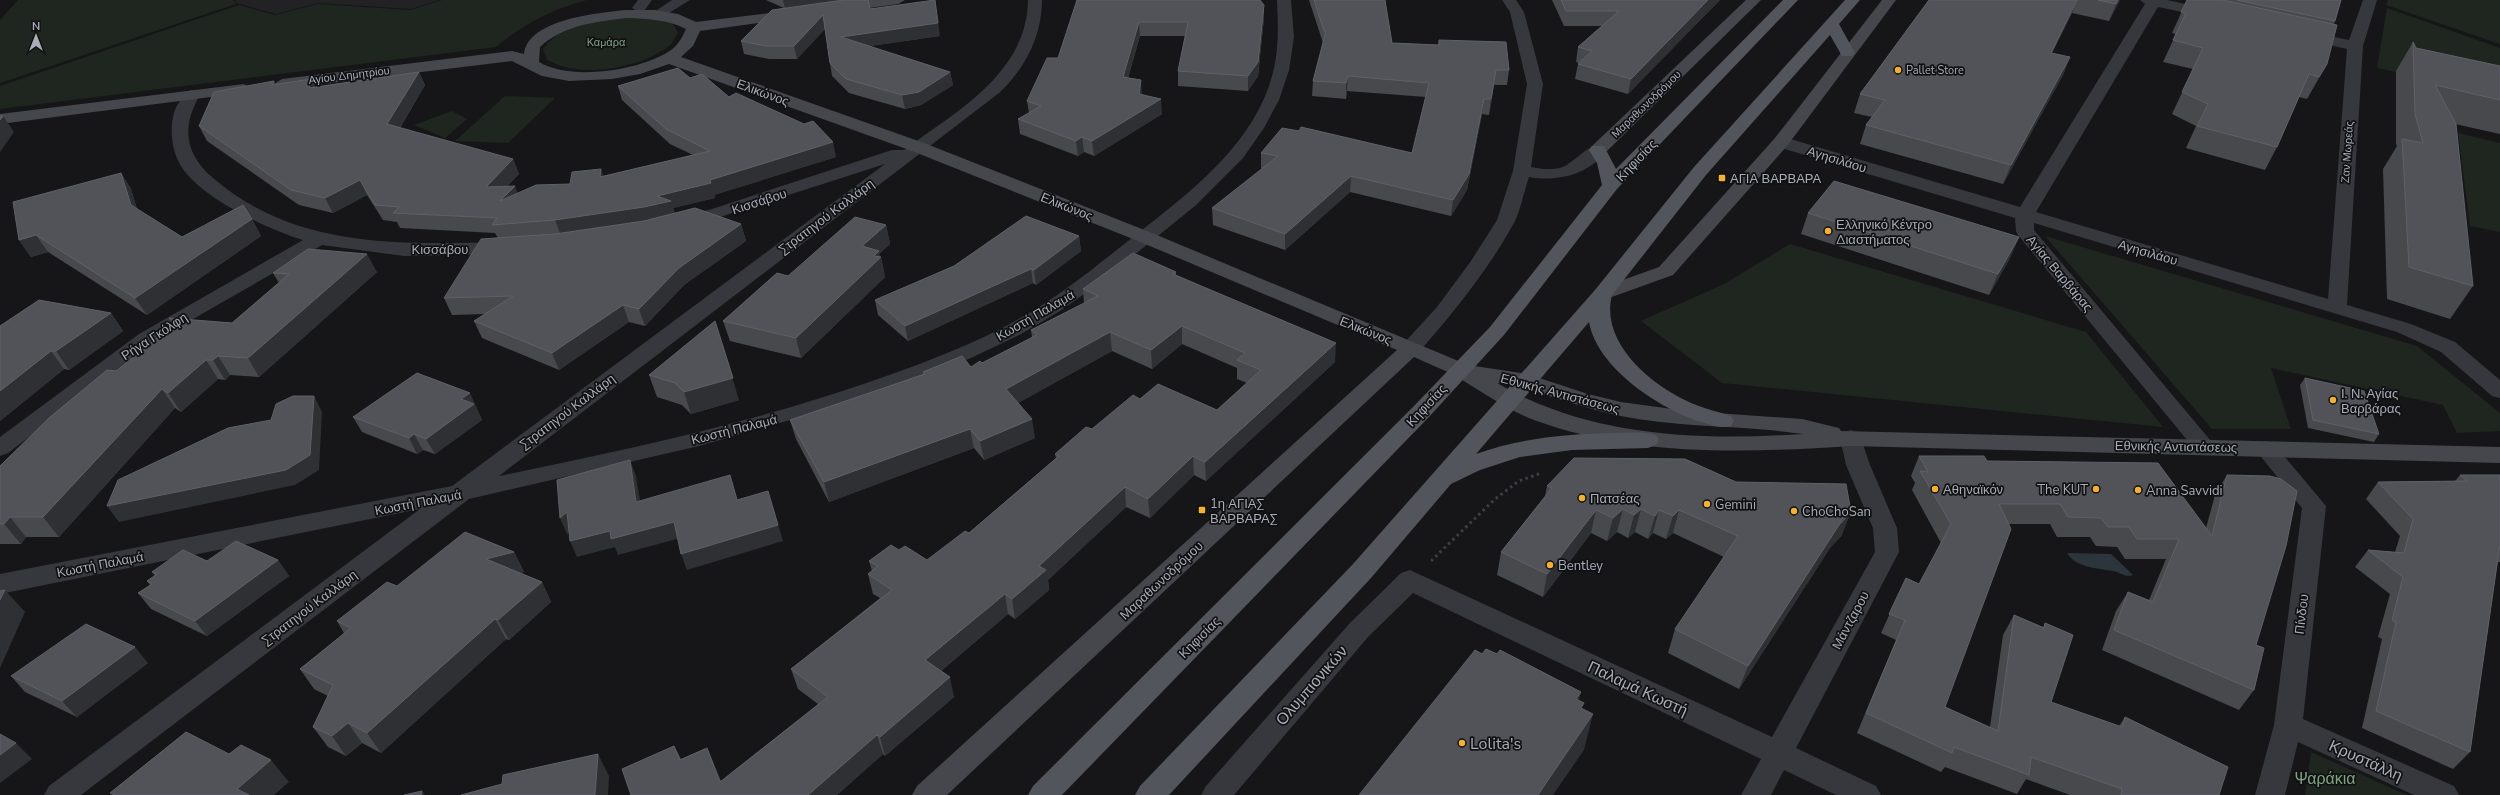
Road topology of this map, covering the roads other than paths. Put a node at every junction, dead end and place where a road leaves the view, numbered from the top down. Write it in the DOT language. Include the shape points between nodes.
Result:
graph roads {
  1 [pos="683,0"];
  2 [pos="898,0"];
  3 [pos="1035,0"];
  4 [pos="1284,0"];
  5 [pos="1509,0"];
  6 [pos="1754,0"];
  7 [pos="1791,0"];
  8 [pos="1853,0"];
  9 [pos="1889,0"];
  10 [pos="2152,0"];
  11 [pos="2370,0"];
  12 [pos="642,4"];
  13 [pos="664,10"];
  14 [pos="827,10"];
  15 [pos="812,12"];
  16 [pos="2224,17"];
  17 [pos="1832,24"];
  18 [pos="694,27"];
  19 [pos="2293,32"];
  20 [pos="2355,46"];
  21 [pos="1847,53"];
  22 [pos="668,58"];
  23 [pos="531,62"];
  24 [pos="192,95"];
  25 [pos="0,119"];
  26 [pos="1781,142"];
  27 [pos="918,147"];
  28 [pos="1598,150"];
  29 [pos="1522,171"];
  30 [pos="1611,185"];
  31 [pos="2024,216"];
  32 [pos="665,227"];
  33 [pos="1145,237"];
  34 [pos="319,238"];
  35 [pos="522,246"];
  36 [pos="1602,294"];
  37 [pos="2337,307"];
  38 [pos="1411,348"];
  39 [pos="1459,369"];
  40 [pos="1527,381"];
  41 [pos="2500,390"];
  42 [pos="1510,400"];
  43 [pos="1723,421"];
  44 [pos="1852,438"];
  45 [pos="1648,440"];
  46 [pos="2205,447"];
  47 [pos="0,448"];
  48 [pos="2266,449"];
  49 [pos="2500,455"];
  50 [pos="1438,484"];
  51 [pos="457,494"];
  52 [pos="1410,580"];
  53 [pos="0,584"];
  54 [pos="2288,725"];
  55 [pos="1778,754"];
  56 [pos="59,795"];
  57 [pos="927,795"];
  58 [pos="1043,795"];
  59 [pos="1150,795"];
  60 [pos="1216,795"];
  61 [pos="1756,795"];
  62 [pos="1866,795"];
  63 [pos="2270,795"];
  64 [pos="2444,795"];
  1 -- 13 [label="street"];
  2 -- 14 [label="street"];
  3 -- 27 [label="street, Στρατηγού Καλλάρη" via="1034,25 1006,78"];
  4 -- 33 [label="street, Κωστή Παλαμά" via="1288,25 1287,53 1278,88 1259,121 1229,165 1201,192"];
  5 -- 29 [label="street" via="1517,12 1535,84"];
  6 -- 28 [label="street, Μαραθωνοδρόμου"];
  7 -- 30 [label="main road, Κηφισίας"];
  8 -- 17 [label="main road"];
  9 -- 21 [label="street"];
  10 -- 16 [label="street"];
  10 -- 31 [label="street"];
  11 -- 20 [label="street, Ζαν Μωρεάς"];
  12 -- 13 [label="street"];
  12 -- 23 [label="street" via="595,13 550,29 531,46 528,54"];
  13 -- 18 [label="street" via="678,14"];
  15 -- 18 [label="street"];
  17 -- 21 [label="main road"];
  17 -- 36 [label="main road" via="1700,171"];
  18 -- 22 [label="street" via="692,37 684,48"];
  19 -- 20 [label="street"];
  20 -- 37 [label="street, Ζαν Μωρεάς"];
  21 -- 26 [label="street"];
  22 -- 23 [label="street" via="631,71 588,77 551,73"];
  22 -- 27 [label="street, Ελικώνος"];
  23 -- 24 [label="street, Αγίου Δημητρίου" via="520,57 502,56"];
  24 -- 25 [label="street, Αγίου Δημητρίου"];
  24 -- 34 [label="street, Κισσάβου" via="182,112 180,139 190,167 220,193 276,225"];
  26 -- 31 [label="street, Αγησιλάου"];
  26 -- 36 [label="street" via="1666,271"];
  27 -- 32 [label="street, Κισσάβου" via="719,213"];
  27 -- 33 [label="street, Ελικώνος"];
  27 -- 51 [label="street, Στρατηγού Καλλάρη"];
  28 -- 29 [label="street, Μαραθωνοδρόμου" via="1576,169 1566,173 1539,174"];
  28 -- 30 [label="main road" via="1606,163"];
  29 -- 38 [label="street" via="1506,220 1444,311"];
  30 -- 39 [label="main road, Κηφισίας" via="1497,331"];
  31 -- 37 [label="street, Αγησιλάου"];
  31 -- 46 [label="street, Αγίας Βαρβάρας" via="2025,231"];
  33 -- 38 [label="street, Ελικώνος"];
  33 -- 51 [label="street, Κωστή Παλαμά" via="1079,289 1016,329 939,364 824,406 655,449"];
  34 -- 35 [label="street, Κισσάβου" via="404,250"];
  34 -- 47 [label="street, Ρήγα Γκόλφη" via="146,338"];
  36 -- 40 [label="main road"];
  36 -- 43 [label="main road" via="1596,310 1599,327 1626,365 1667,399 1692,412"];
  37 -- 41 [label="street, Αγησιλάου" via="2404,328 2448,347"];
  38 -- 39 [label="street, Ελικώνος"];
  38 -- 57 [label="street, Μαραθωνοδρόμου"];
  39 -- 40 [label="street, Εθνικής Αντιστάσεως"];
  39 -- 42 [label="street, Εθνικής Αντιστάσεως"];
  39 -- 58 [label="main road, Κηφισίας" via="1420,413"];
  40 -- 42 [label="main road"];
  40 -- 43 [label="street, Εθνικής Αντιστάσεως" via="1621,410"];
  42 -- 45 [label="street, Εθνικής Αντιστάσεως" via="1575,425"];
  42 -- 50 [label="main road"];
  43 -- 44 [label="street, Εθνικής Αντιστάσεως" via="1802,426"];
  44 -- 45 [label="street, Εθνικής Αντιστάσεως" via="1725,444"];
  44 -- 46 [label="street, Εθνικής Αντιστάσεως"];
  44 -- 55 [label="street, Μάντζαρου" via="1858,465 1885,528 1887,552"];
  45 -- 50 [label="main road" via="1572,443 1484,458"];
  46 -- 48 [label="street, Εθνικής Αντιστάσεως"];
  48 -- 49 [label="street, Εθνικής Αντιστάσεως"];
  48 -- 54 [label="street, Πίνδου" via="2314,506"];
  50 -- 59 [label="main road" via="1362,571"];
  51 -- 53 [label="street, Κωστή Παλαμά"];
  51 -- 56 [label="street, Στρατηγού Καλλάρη"];
  52 -- 55 [label="street, Παλαμά Κωστή"];
  52 -- 60 [label="street, Ολυμπιονικών" via="1359,630"];
  54 -- 63 [label="street, Πίνδου"];
  54 -- 64 [label="street, Κρυστάλλη"];
  55 -- 61 [label="street, Μάντζαρου"];
  55 -- 62 [label="street, Παλαμά Κωστή"];
}
